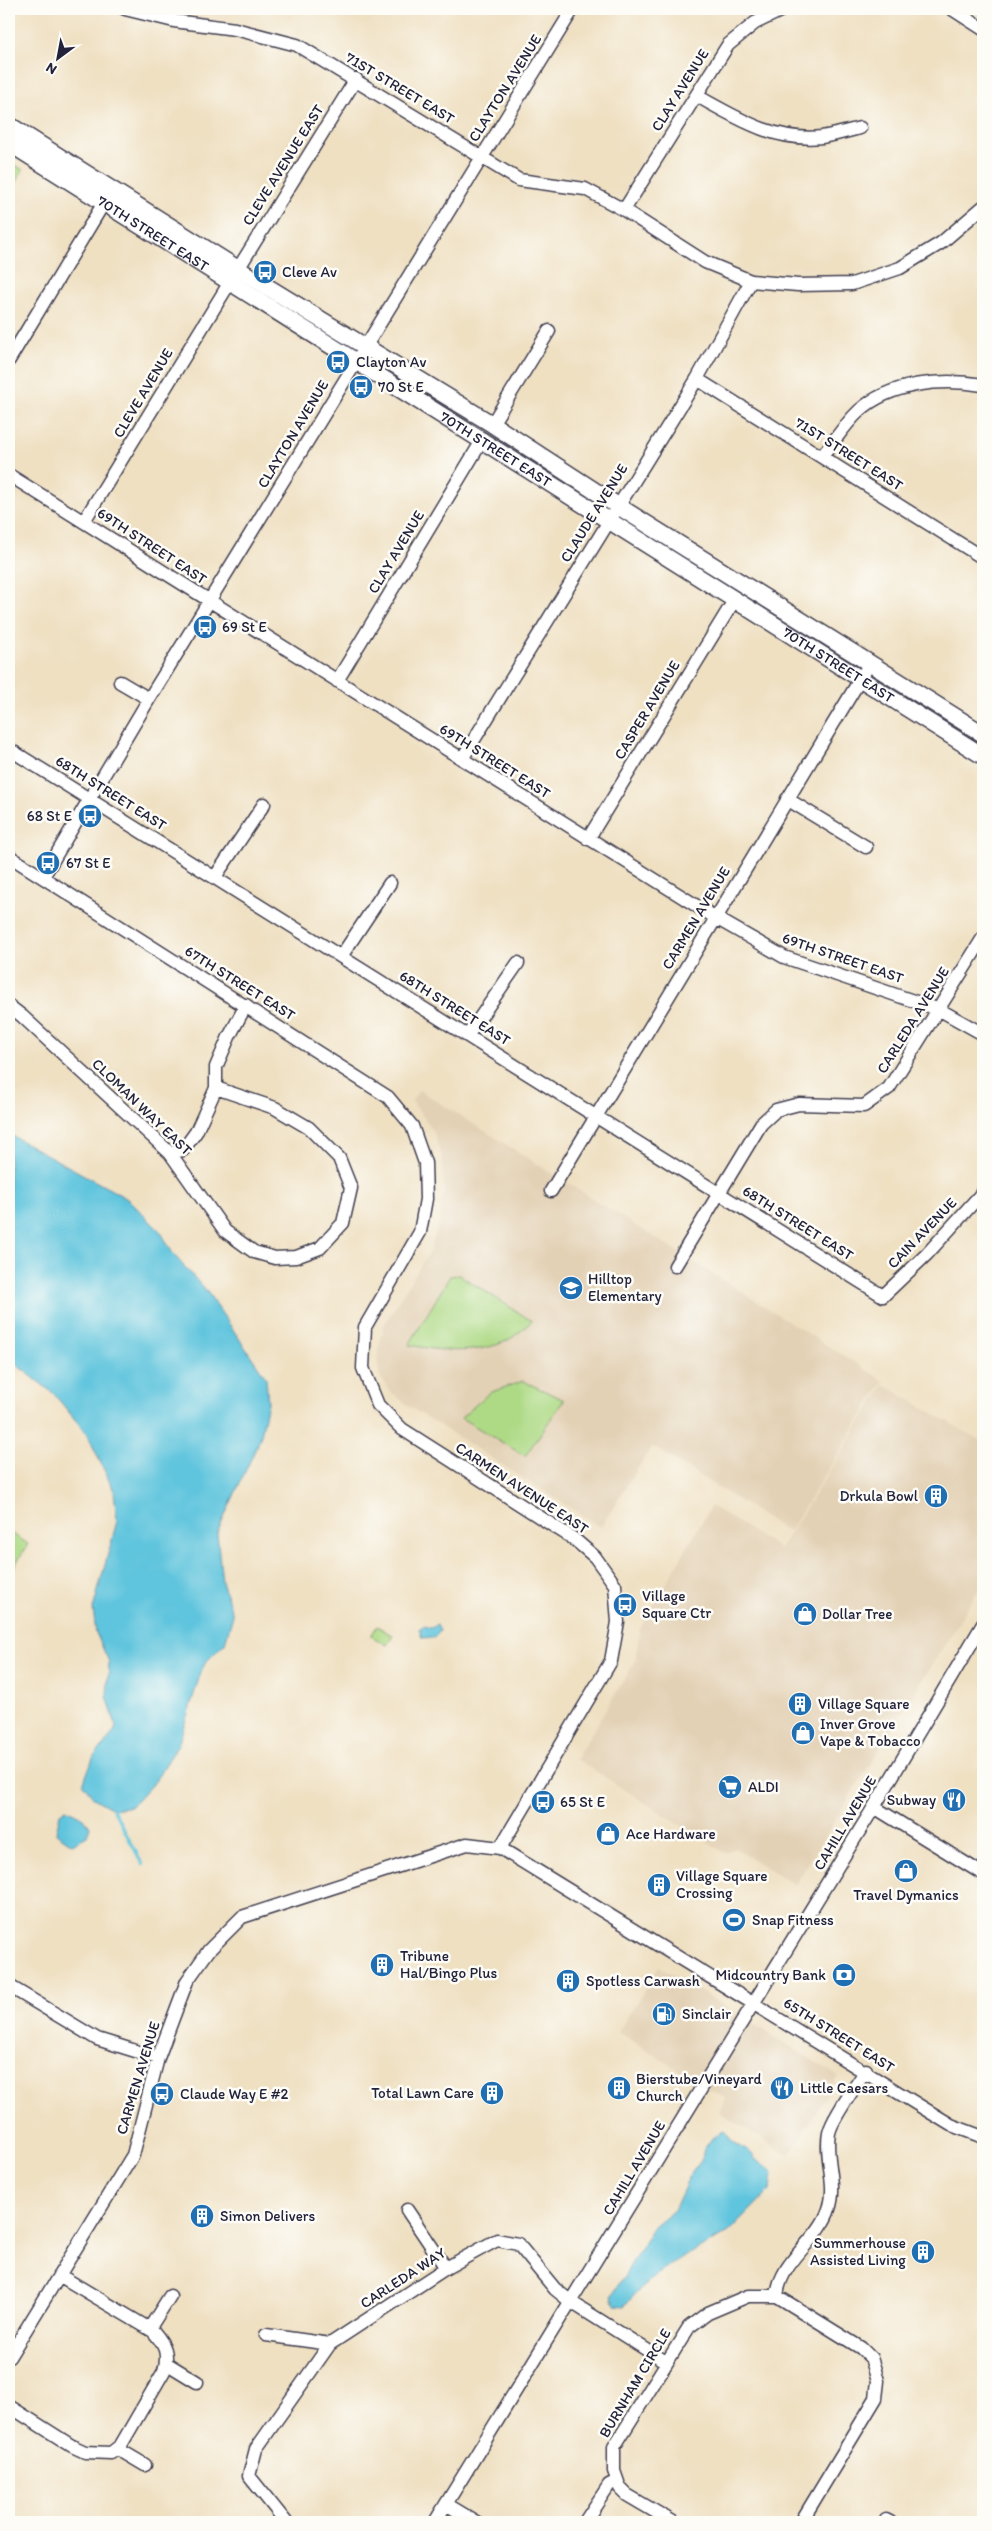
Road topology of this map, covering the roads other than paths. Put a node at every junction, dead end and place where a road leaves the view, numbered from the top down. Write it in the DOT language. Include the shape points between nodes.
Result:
graph roads {
  1 [pos="125,9"];
  2 [pos="574,9"];
  3 [pos="784,9"];
  4 [pos="952,9"];
  5 [pos="174,15"];
  6 [pos="983,29"];
  7 [pos="356,79"];
  8 [pos="697,96"];
  9 [pos="9,125"];
  10 [pos="860,128"];
  11 [pos="9,143"];
  12 [pos="482,156"];
  13 [pos="108,196"];
  14 [pos="983,207"];
  15 [pos="624,210"];
  16 [pos="234,275"];
  17 [pos="751,282"];
  18 [pos="549,331"];
  19 [pos="365,346"];
  20 [pos="9,360"];
  21 [pos="355,362"];
  22 [pos="697,379"];
  23 [pos="983,384"];
  24 [pos="492,424"];
  25 [pos="483,439"];
  26 [pos="822,456"];
  27 [pos="9,475"];
  28 [pos="613,512"];
  29 [pos="84,521"];
  30 [pos="983,558"];
  31 [pos="734,599"];
  32 [pos="209,602"];
  33 [pos="870,663"];
  34 [pos="861,678"];
  35 [pos="337,681"];
  36 [pos="120,682"];
  37 [pos="149,699"];
  38 [pos="983,734"];
  39 [pos="9,749"];
  40 [pos="983,756"];
  41 [pos="462,759"];
  42 [pos="89,799"];
  43 [pos="787,799"];
  44 [pos="264,804"];
  45 [pos="588,839"];
  46 [pos="866,848"];
  47 [pos="9,856"];
  48 [pos="43,877"];
  49 [pos="215,877"];
  50 [pos="390,883"];
  51 [pos="716,918"];
  52 [pos="983,938"];
  53 [pos="342,955"];
  54 [pos="518,963"];
  55 [pos="246,1005"];
  56 [pos="9,1006"];
  57 [pos="940,1010"];
  58 [pos="983,1034"];
  59 [pos="468,1035"];
  60 [pos="216,1088"];
  61 [pos="595,1115"];
  62 [pos="170,1153"];
  63 [pos="425,1163"];
  64 [pos="551,1191"];
  65 [pos="718,1192"];
  66 [pos="983,1192"];
  67 [pos="675,1266"];
  68 [pos="883,1296"];
  69 [pos="983,1624"];
  70 [pos="874,1807"];
  71 [pos="500,1848"];
  72 [pos="983,1874"];
  73 [pos="9,1986"];
  74 [pos="754,2003"];
  75 [pos="158,2058"];
  76 [pos="866,2070"];
  77 [pos="983,2137"];
  78 [pos="407,2210"];
  79 [pos="446,2268"];
  80 [pos="59,2275"];
  81 [pos="170,2296"];
  82 [pos="777,2296"];
  83 [pos="571,2302"];
  84 [pos="149,2329"];
  85 [pos="266,2335"];
  86 [pos="330,2344"];
  87 [pos="9,2356"];
  88 [pos="666,2362"];
  89 [pos="166,2363"];
  90 [pos="197,2382"];
  91 [pos="9,2406"];
  92 [pos="118,2449"];
  93 [pos="145,2465"];
  94 [pos="617,2481"];
  95 [pos="446,2504"];
  96 [pos="586,2520"];
  97 [pos="286,2522"];
  98 [pos="435,2522"];
  99 [pos="476,2522"];
  100 [pos="673,2522"];
  101 [pos="801,2522"];
  1 -- 5 [label="street, 71ST STREET EAST"];
  2 -- 12 [label="street, CLAYTON AVENUE"];
  3 -- 8 [label="street, CLAY AVENUE" via="755,23 728,45"];
  4 -- 6 [label="street"];
  5 -- 7 [label="street, 71ST STREET EAST" via="297,45"];
  7 -- 12 [label="street, 71ST STREET EAST"];
  7 -- 16 [label="street, CLEVE AVENUE EAST"];
  8 -- 10 [label="street" via="749,125 778,135 822,137"];
  8 -- 15 [label="street, CLAY AVENUE"];
  9 -- 13 [label="main road, 70TH STREET EAST"];
  11 -- 13 [label="main road, 70TH STREET EAST"];
  12 -- 15 [label="street, 71ST STREET EAST" via="519,180 585,189"];
  12 -- 19 [label="street, CLAYTON AVENUE"];
  13 -- 16 [label="main road, 70TH STREET EAST"];
  13 -- 20 [label="street"];
  14 -- 17 [label="street" via="941,243 900,268 852,284"];
  15 -- 17 [label="street, 71ST STREET EAST" via="706,262"];
  16 -- 19 [label="main road, 70TH STREET EAST"];
  16 -- 21 [label="main road, 70TH STREET EAST"];
  16 -- 29 [label="street, CLEVE AVENUE"];
  17 -- 22 [label="street, CLAUDE AVENUE"];
  18 -- 24 [label="street"];
  19 -- 21 [label="street, CLAYTON AVENUE"];
  19 -- 24 [label="main road, 70TH STREET EAST"];
  21 -- 25 [label="main road, 70TH STREET EAST"];
  21 -- 32 [label="street, CLAYTON AVENUE"];
  22 -- 26 [label="street, 71ST STREET EAST"];
  22 -- 28 [label="street, CLAUDE AVENUE"];
  23 -- 26 [label="street" via="957,380 927,383 882,397 859,411"];
  24 -- 28 [label="main road, 70TH STREET EAST"];
  25 -- 28 [label="main road, 70TH STREET EAST"];
  25 -- 35 [label="street, CLAY AVENUE"];
  26 -- 30 [label="street, 71ST STREET EAST"];
  27 -- 29 [label="street, 69TH STREET EAST"];
  28 -- 31 [label="main road, 70TH STREET EAST"];
  28 -- 33 [label="main road, 70TH STREET EAST"];
  28 -- 41 [label="street, CLAUDE AVENUE"];
  29 -- 32 [label="street, 69TH STREET EAST"];
  31 -- 34 [label="main road, 70TH STREET EAST"];
  31 -- 45 [label="street, CASPER AVENUE"];
  32 -- 35 [label="street, 69TH STREET EAST"];
  32 -- 37 [label="street, CLAYTON AVENUE"];
  33 -- 34 [label="street, CARMEN AVENUE"];
  33 -- 38 [label="main road, 70TH STREET EAST"];
  34 -- 40 [label="main road, 70TH STREET EAST"];
  34 -- 43 [label="street, CARMEN AVENUE"];
  35 -- 41 [label="street, 69TH STREET EAST"];
  36 -- 37 [label="street"];
  37 -- 42 [label="street, CLAYTON AVENUE"];
  39 -- 42 [label="street, 68TH STREET EAST"];
  41 -- 45 [label="street, 69TH STREET EAST"];
  42 -- 48 [label="street, CLAYTON AVENUE"];
  42 -- 49 [label="street, 68TH STREET EAST"];
  43 -- 46 [label="street"];
  43 -- 51 [label="street, CARMEN AVENUE"];
  44 -- 49 [label="street"];
  45 -- 51 [label="street, 69TH STREET EAST"];
  47 -- 48 [label="street, 67TH STREET EAST"];
  48 -- 55 [label="street, 67TH STREET EAST"];
  49 -- 53 [label="street, 68TH STREET EAST"];
  50 -- 53 [label="street"];
  51 -- 57 [label="street, 69TH STREET EAST" via="784,957"];
  51 -- 61 [label="street, CARMEN AVENUE"];
  52 -- 57 [label="street, CARLEDA AVENUE"];
  53 -- 59 [label="street, 68TH STREET EAST"];
  54 -- 59 [label="street"];
  55 -- 60 [label="street" via="216,1067"];
  55 -- 63 [label="street, 67TH STREET EAST" via="388,1097 412,1126"];
  56 -- 62 [label="street, CLOMAN WAY EAST"];
  57 -- 58 [label="street, 69TH STREET EAST"];
  57 -- 65 [label="street, CARLEDA AVENUE" via="889,1088 864,1106 799,1104 776,1110 761,1124"];
  59 -- 61 [label="street, 68TH STREET EAST"];
  60 -- 62 [label="street" via="196,1132 182,1150"];
  60 -- 62 [label="street, CLOMAN WAY EAST" via="275,1108 309,1128 339,1158 351,1188 343,1223 320,1248 296,1256 275,1258 254,1252 225,1231"];
  61 -- 64 [label="street, CARMEN AVENUE"];
  61 -- 65 [label="street, 68TH STREET EAST"];
  63 -- 71 [label="street, CARMEN AVENUE EAST" via="426,1198 420,1232 365,1327 364,1368 378,1404 402,1428 574,1539 595,1557 615,1585 618,1622 611,1661"];
  65 -- 67 [label="street, CARLEDA AVENUE"];
  65 -- 68 [label="street, 68TH STREET EAST"];
  66 -- 68 [label="street, CAIN AVENUE"];
  69 -- 70 [label="street, CAHILL AVENUE"];
  70 -- 72 [label="street"];
  70 -- 74 [label="street, CAHILL AVENUE"];
  71 -- 74 [label="street, 65TH STREET EAST"];
  71 -- 75 [label="street, CARMEN AVENUE" via="468,1844 242,1917 209,1950 187,1981"];
  73 -- 75 [label="street" via="97,2039"];
  74 -- 76 [label="street, 65TH STREET EAST"];
  74 -- 83 [label="street, CAHILL AVENUE"];
  75 -- 80 [label="street, CARMEN AVENUE" via="133,2154"];
  76 -- 77 [label="street, 65TH STREET EAST" via="951,2125"];
  76 -- 82 [label="street" via="829,2132 830,2208 783,2276"];
  78 -- 79 [label="street"];
  79 -- 83 [label="street, CARLEDA WAY" via="496,2240 518,2244 555,2289"];
  79 -- 86 [label="street, CARLEDA WAY"];
  80 -- 84 [label="street"];
  80 -- 87 [label="street, CARMEN AVENUE"];
  81 -- 84 [label="street"];
  82 -- 88 [label="street, BURNHAM CIRCLE" via="748,2296 697,2320"];
  82 -- 101 [label="street" via="861,2348 871,2358 878,2381 874,2404"];
  83 -- 88 [label="street, CARLEDA WAY"];
  83 -- 95 [label="street, CAHILL AVENUE"];
  84 -- 89 [label="street" via="162,2341 168,2358"];
  85 -- 86 [label="street"];
  86 -- 97 [label="street, CARLEDA WAY" via="256,2450 249,2476"];
  88 -- 94 [label="street, BURNHAM CIRCLE" via="614,2447 612,2456"];
  89 -- 90 [label="street"];
  89 -- 92 [label="street"];
  91 -- 92 [label="street" via="85,2452 111,2453"];
  92 -- 93 [label="street"];
  94 -- 96 [label="street" via="609,2485"];
  94 -- 100 [label="street" via="627,2494"];
  95 -- 98 [label="street, CAHILL AVENUE"];
  95 -- 99 [label="street"];
}
